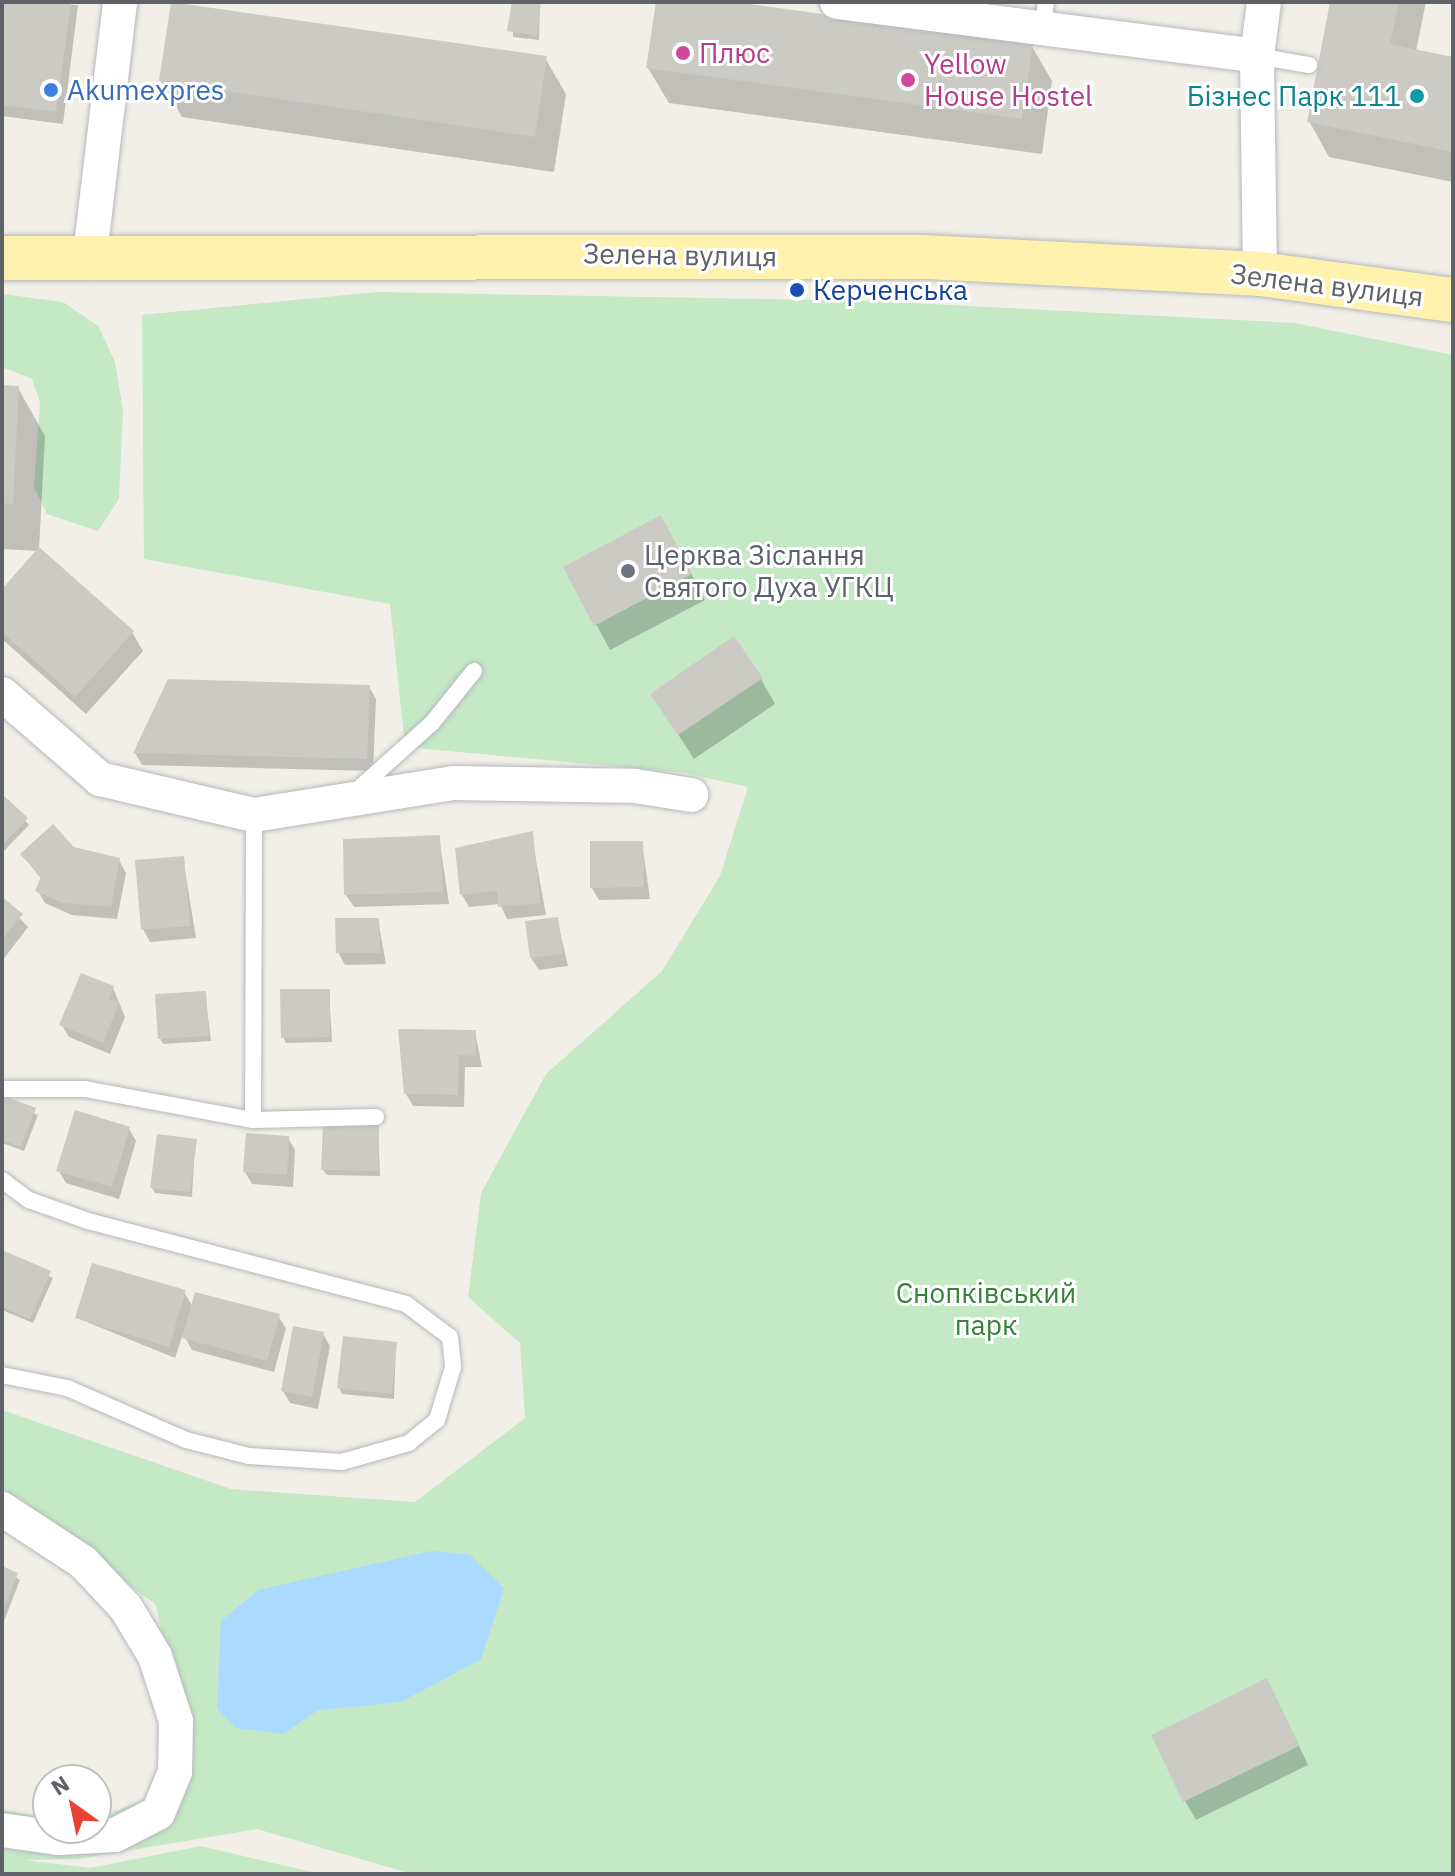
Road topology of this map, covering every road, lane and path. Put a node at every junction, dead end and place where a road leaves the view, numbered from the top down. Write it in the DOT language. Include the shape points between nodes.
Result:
graph roads {
  1 [pos="120,2"];
  2 [pos="837,2"];
  3 [pos="1264,2"];
  4 [pos="1044,14"];
  5 [pos="1257,56"];
  6 [pos="1309,65"];
  7 [pos="2,258"];
  8 [pos="89,263"];
  9 [pos="1260,274"];
  10 [pos="1453,300"];
  11 [pos="474,671"];
  12 [pos="2,694"];
  13 [pos="691,795"];
  14 [pos="350,797"];
  15 [pos="254,815"];
  16 [pos="2,1089"];
  17 [pos="376,1117"];
  18 [pos="253,1120"];
  19 [pos="2,1180"];
  20 [pos="2,1375"];
  21 [pos="2,1509"];
  22 [pos="2,1830"];
  1 -- 8 [label="street"];
  2 -- 4 [label="street"];
  3 -- 5 [label="street"];
  4 -- 5 [label="street"];
  5 -- 6 [label="lane"];
  5 -- 9 [label="street"];
  7 -- 8 [label="main road, Зелена вулиця"];
  8 -- 9 [label="main road, Зелена вулиця" via="597,252 1013,260"];
  9 -- 10 [label="main road, Зелена вулиця"];
  11 -- 14 [label="lane" via="432,723"];
  12 -- 15 [label="street" via="100,779"];
  13 -- 14 [label="street" via="635,786 453,783"];
  14 -- 15 [label="street"];
  15 -- 18 [label="lane"];
  16 -- 18 [label="lane" via="85,1089"];
  17 -- 18 [label="lane"];
  19 -- 20 [label="lane" via="29,1200 88,1221 406,1304 450,1337 453,1367 437,1420 409,1443 342,1462 237,1453 186,1440 67,1388"];
  21 -- 22 [label="street" via="83,1562 126,1608 155,1656 176,1721 175,1772 158,1813 115,1835 58,1838"];
}
